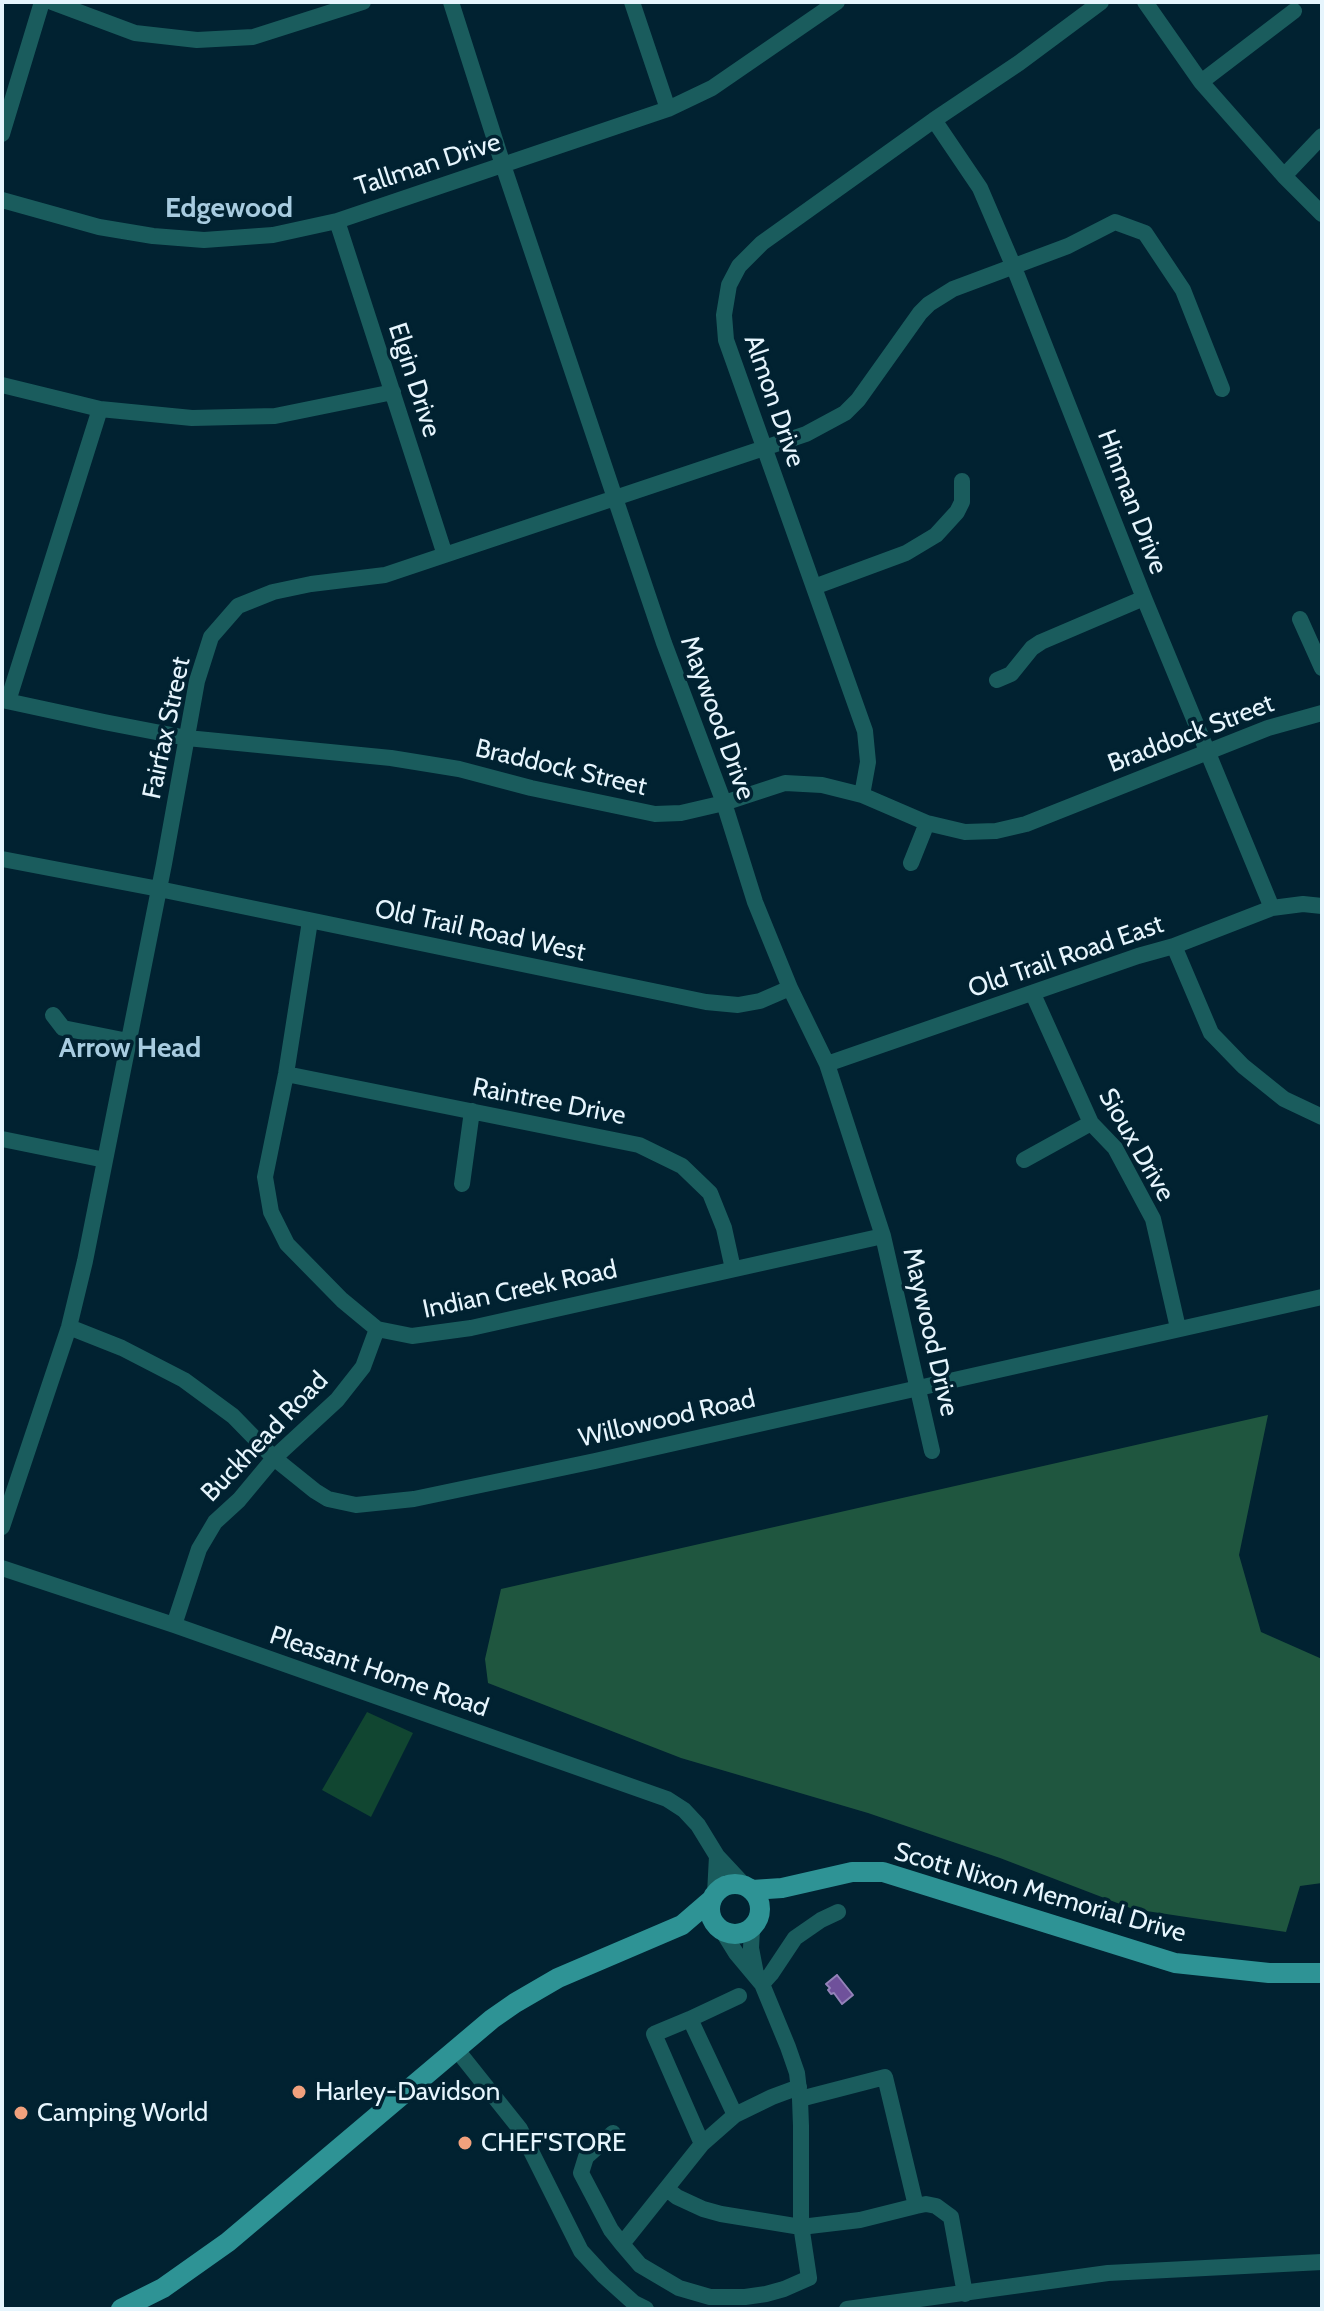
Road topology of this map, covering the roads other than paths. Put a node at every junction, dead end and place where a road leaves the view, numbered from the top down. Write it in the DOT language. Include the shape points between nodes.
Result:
graph roads {
  1 [pos="42,2"];
  2 [pos="52,2"];
  3 [pos="363,2"];
  4 [pos="451,2"];
  5 [pos="632,2"];
  6 [pos="837,2"];
  7 [pos="1101,2"];
  8 [pos="1145,2"];
  9 [pos="1294,11"];
  10 [pos="1201,82"];
  11 [pos="668,109"];
  12 [pos="934,120"];
  13 [pos="2,134"];
  14 [pos="1322,136"];
  15 [pos="503,165"];
  16 [pos="1284,176"];
  17 [pos="2,200"];
  18 [pos="1322,214"];
  19 [pos="337,221"];
  20 [pos="1013,265"];
  21 [pos="2,385"];
  22 [pos="1222,389"];
  23 [pos="393,392"];
  24 [pos="100,409"];
  25 [pos="765,448"];
  26 [pos="962,481"];
  27 [pos="615,498"];
  28 [pos="445,555"];
  29 [pos="814,587"];
  30 [pos="1144,598"];
  31 [pos="1300,619"];
  32 [pos="1322,668"];
  33 [pos="997,680"];
  34 [pos="5,700"];
  35 [pos="1322,713"];
  36 [pos="187,738"];
  37 [pos="1209,752"];
  38 [pos="862,795"];
  39 [pos="724,803"];
  40 [pos="927,823"];
  41 [pos="2,859"];
  42 [pos="911,863"];
  43 [pos="159,889"];
  44 [pos="1322,906"];
  45 [pos="1272,908"];
  46 [pos="310,921"];
  47 [pos="1174,946"];
  48 [pos="790,988"];
  49 [pos="1033,994"];
  50 [pos="53,1015"];
  51 [pos="128,1041"];
  52 [pos="827,1064"];
  53 [pos="286,1074"];
  54 [pos="472,1111"];
  55 [pos="1322,1117"];
  56 [pos="1091,1123"];
  57 [pos="2,1139"];
  58 [pos="105,1160"];
  59 [pos="1024,1160"];
  60 [pos="462,1184"];
  61 [pos="883,1236"];
  62 [pos="733,1269"];
  63 [pos="1322,1297"];
  64 [pos="69,1327"];
  65 [pos="1178,1328"];
  66 [pos="377,1329"];
  67 [pos="918,1386"];
  68 [pos="932,1451"];
  69 [pos="274,1458"];
  70 [pos="2,1527"];
  71 [pos="2,1568"];
  72 [pos="174,1625"];
  73 [pos="717,1856"];
  74 [pos="792,1885"];
  75 [pos="749,1888"];
  76 [pos="713,1897"];
  77 [pos="838,1912"];
  78 [pos="756,1921"];
  79 [pos="682,1925"];
  80 [pos="720,1930"];
  81 [pos="1322,1973"];
  82 [pos="759,1980"];
  83 [pos="739,1996"];
  84 [pos="690,2019"];
  85 [pos="457,2050"];
  86 [pos="799,2093"];
  87 [pos="735,2115"];
  88 [pos="613,2133"];
  89 [pos="702,2144"];
  90 [pos="667,2189"];
  91 [pos="916,2206"];
  92 [pos="801,2227"];
  93 [pos="622,2244"];
  94 [pos="1322,2262"];
  95 [pos="965,2294"];
  96 [pos="121,2309"];
  97 [pos="646,2309"];
  98 [pos="847,2309"];
  1 -- 13 [label="street"];
  2 -- 3 [label="street" via="135,33 197,40 253,37"];
  4 -- 15 [label="street, Maywood Drive"];
  5 -- 11 [label="street"];
  6 -- 11 [label="street, Tallman Drive" via="712,88"];
  7 -- 12 [label="street, Almon Drive"];
  8 -- 10 [label="street"];
  9 -- 10 [label="street"];
  10 -- 16 [label="street"];
  11 -- 15 [label="street, Tallman Drive"];
  12 -- 20 [label="street, Hinman Drive" via="980,188"];
  12 -- 25 [label="street, Almon Drive" via="762,243 735,272 725,300 726,340"];
  14 -- 16 [label="street"];
  15 -- 19 [label="street, Tallman Drive"];
  15 -- 27 [label="street, Maywood Drive"];
  16 -- 18 [label="street"];
  17 -- 19 [label="street, Tallman Drive" via="99,227 204,240 273,235"];
  19 -- 23 [label="street, Elgin Drive"];
  20 -- 22 [label="street, Fairfax Street" via="1115,222 1145,233 1183,290"];
  20 -- 25 [label="street, Fairfax Street" via="929,304 845,413"];
  20 -- 30 [label="street, Hinman Drive"];
  21 -- 24 [label="street"];
  23 -- 24 [label="street" via="275,416 192,418"];
  23 -- 28 [label="street, Elgin Drive"];
  24 -- 34 [label="street"];
  25 -- 27 [label="street, Fairfax Street"];
  25 -- 29 [label="street, Almon Drive"];
  26 -- 29 [label="street" via="957,512 928,541"];
  27 -- 28 [label="street, Fairfax Street"];
  27 -- 39 [label="street, Maywood Drive"];
  28 -- 36 [label="street, Fairfax Street" via="385,575 273,592 238,606 211,637"];
  29 -- 38 [label="street, Almon Drive" via="865,731 868,762"];
  30 -- 33 [label="street" via="1041,642 1011,674"];
  30 -- 37 [label="street, Hinman Drive"];
  31 -- 32 [label="street"];
  34 -- 36 [label="street, Braddock Street"];
  35 -- 37 [label="street, Braddock Street"];
  36 -- 39 [label="street, Braddock Street" via="459,769 655,814"];
  36 -- 43 [label="street, Fairfax Street"];
  37 -- 40 [label="street, Braddock Street" via="1026,824 965,832"];
  37 -- 45 [label="street, Hinman Drive"];
  38 -- 39 [label="street, Braddock Street" via="785,783"];
  38 -- 40 [label="street, Braddock Street"];
  39 -- 48 [label="street, Maywood Drive" via="755,902"];
  40 -- 42 [label="street"];
  41 -- 43 [label="street, Old Trail Road West"];
  43 -- 46 [label="street, Old Trail Road West"];
  43 -- 51 [label="street, Fairfax Street"];
  44 -- 45 [label="street, Old Trail Road East"];
  45 -- 47 [label="street, Old Trail Road East"];
  46 -- 48 [label="street, Old Trail Road West" via="706,1002 738,1005"];
  46 -- 53 [label="street"];
  47 -- 49 [label="street, Old Trail Road East"];
  47 -- 55 [label="street" via="1211,1033 1284,1099"];
  48 -- 52 [label="street, Maywood Drive"];
  49 -- 52 [label="street, Old Trail Road East"];
  49 -- 56 [label="street, Sioux Drive"];
  50 -- 51 [label="street" via="63,1028"];
  51 -- 58 [label="street, Fairfax Street"];
  52 -- 61 [label="street, Maywood Drive"];
  53 -- 54 [label="street, Raintree Drive"];
  53 -- 66 [label="street" via="265,1177 271,1212 287,1244"];
  54 -- 60 [label="street"];
  54 -- 62 [label="street, Raintree Drive" via="639,1145 682,1166 710,1193"];
  56 -- 59 [label="street"];
  56 -- 65 [label="street, Sioux Drive" via="1115,1148 1153,1219"];
  57 -- 58 [label="street"];
  58 -- 64 [label="street, Fairfax Street"];
  61 -- 62 [label="street, Indian Creek Road"];
  61 -- 67 [label="street, Maywood Drive"];
  62 -- 66 [label="street, Indian Creek Road" via="471,1328 412,1336"];
  63 -- 65 [label="street, Willowood Road"];
  64 -- 69 [label="street, Willowood Road" via="184,1380 233,1416"];
  64 -- 70 [label="street, Fairfax Street"];
  65 -- 67 [label="street, Willowood Road"];
  66 -- 69 [label="street, Buckhead Road" via="363,1367 337,1400"];
  67 -- 68 [label="street, Maywood Drive"];
  67 -- 69 [label="street, Willowood Road" via="414,1499 356,1505 328,1499"];
  69 -- 72 [label="street, Buckhead Road" via="215,1522 199,1549"];
  71 -- 72 [label="street, Pleasant Home Road"];
  72 -- 73 [label="street, Pleasant Home Road" via="667,1799 698,1825"];
  73 -- 75 [label="street, Pleasant Home Road"];
  73 -- 76 [label="street"];
  74 -- 75 [label="main road, Scott Nixon Memorial Drive"];
  74 -- 78 [label="main road"];
  74 -- 81 [label="main road, Scott Nixon Memorial Drive" via="852,1872 883,1872 1175,1963"];
  75 -- 76 [label="main road" via="728,1885"];
  75 -- 78 [label="main road" via="758,1897"];
  76 -- 79 [label="main road"];
  76 -- 80 [label="main road" via="711,1917"];
  77 -- 82 [label="street" via="795,1938 771,1974"];
  78 -- 80 [label="main road" via="736,1935"];
  78 -- 82 [label="street" via="751,1948"];
  79 -- 80 [label="main road"];
  79 -- 85 [label="main road" via="558,1978 492,2019"];
  80 -- 82 [label="street"];
  82 -- 86 [label="street" via="788,2047"];
  83 -- 84 [label="street"];
  84 -- 87 [label="street"];
  84 -- 89 [label="street" via="654,2034"];
  85 -- 96 [label="main road" via="206,2259"];
  85 -- 97 [label="street" via="520,2129 581,2251"];
  86 -- 87 [label="street" via="772,2097"];
  86 -- 91 [label="street" via="885,2077"];
  86 -- 92 [label="street"];
  87 -- 89 [label="street"];
  88 -- 93 [label="street" via="586,2157 581,2173"];
  89 -- 90 [label="street"];
  90 -- 92 [label="street" via="703,2209"];
  90 -- 93 [label="street"];
  91 -- 92 [label="street"];
  91 -- 95 [label="street" via="936,2206 951,2217"];
  92 -- 93 [label="street" via="809,2278 745,2297 710,2297 679,2288 640,2265"];
  94 -- 95 [label="street" via="1108,2273"];
  95 -- 98 [label="street"];
}
